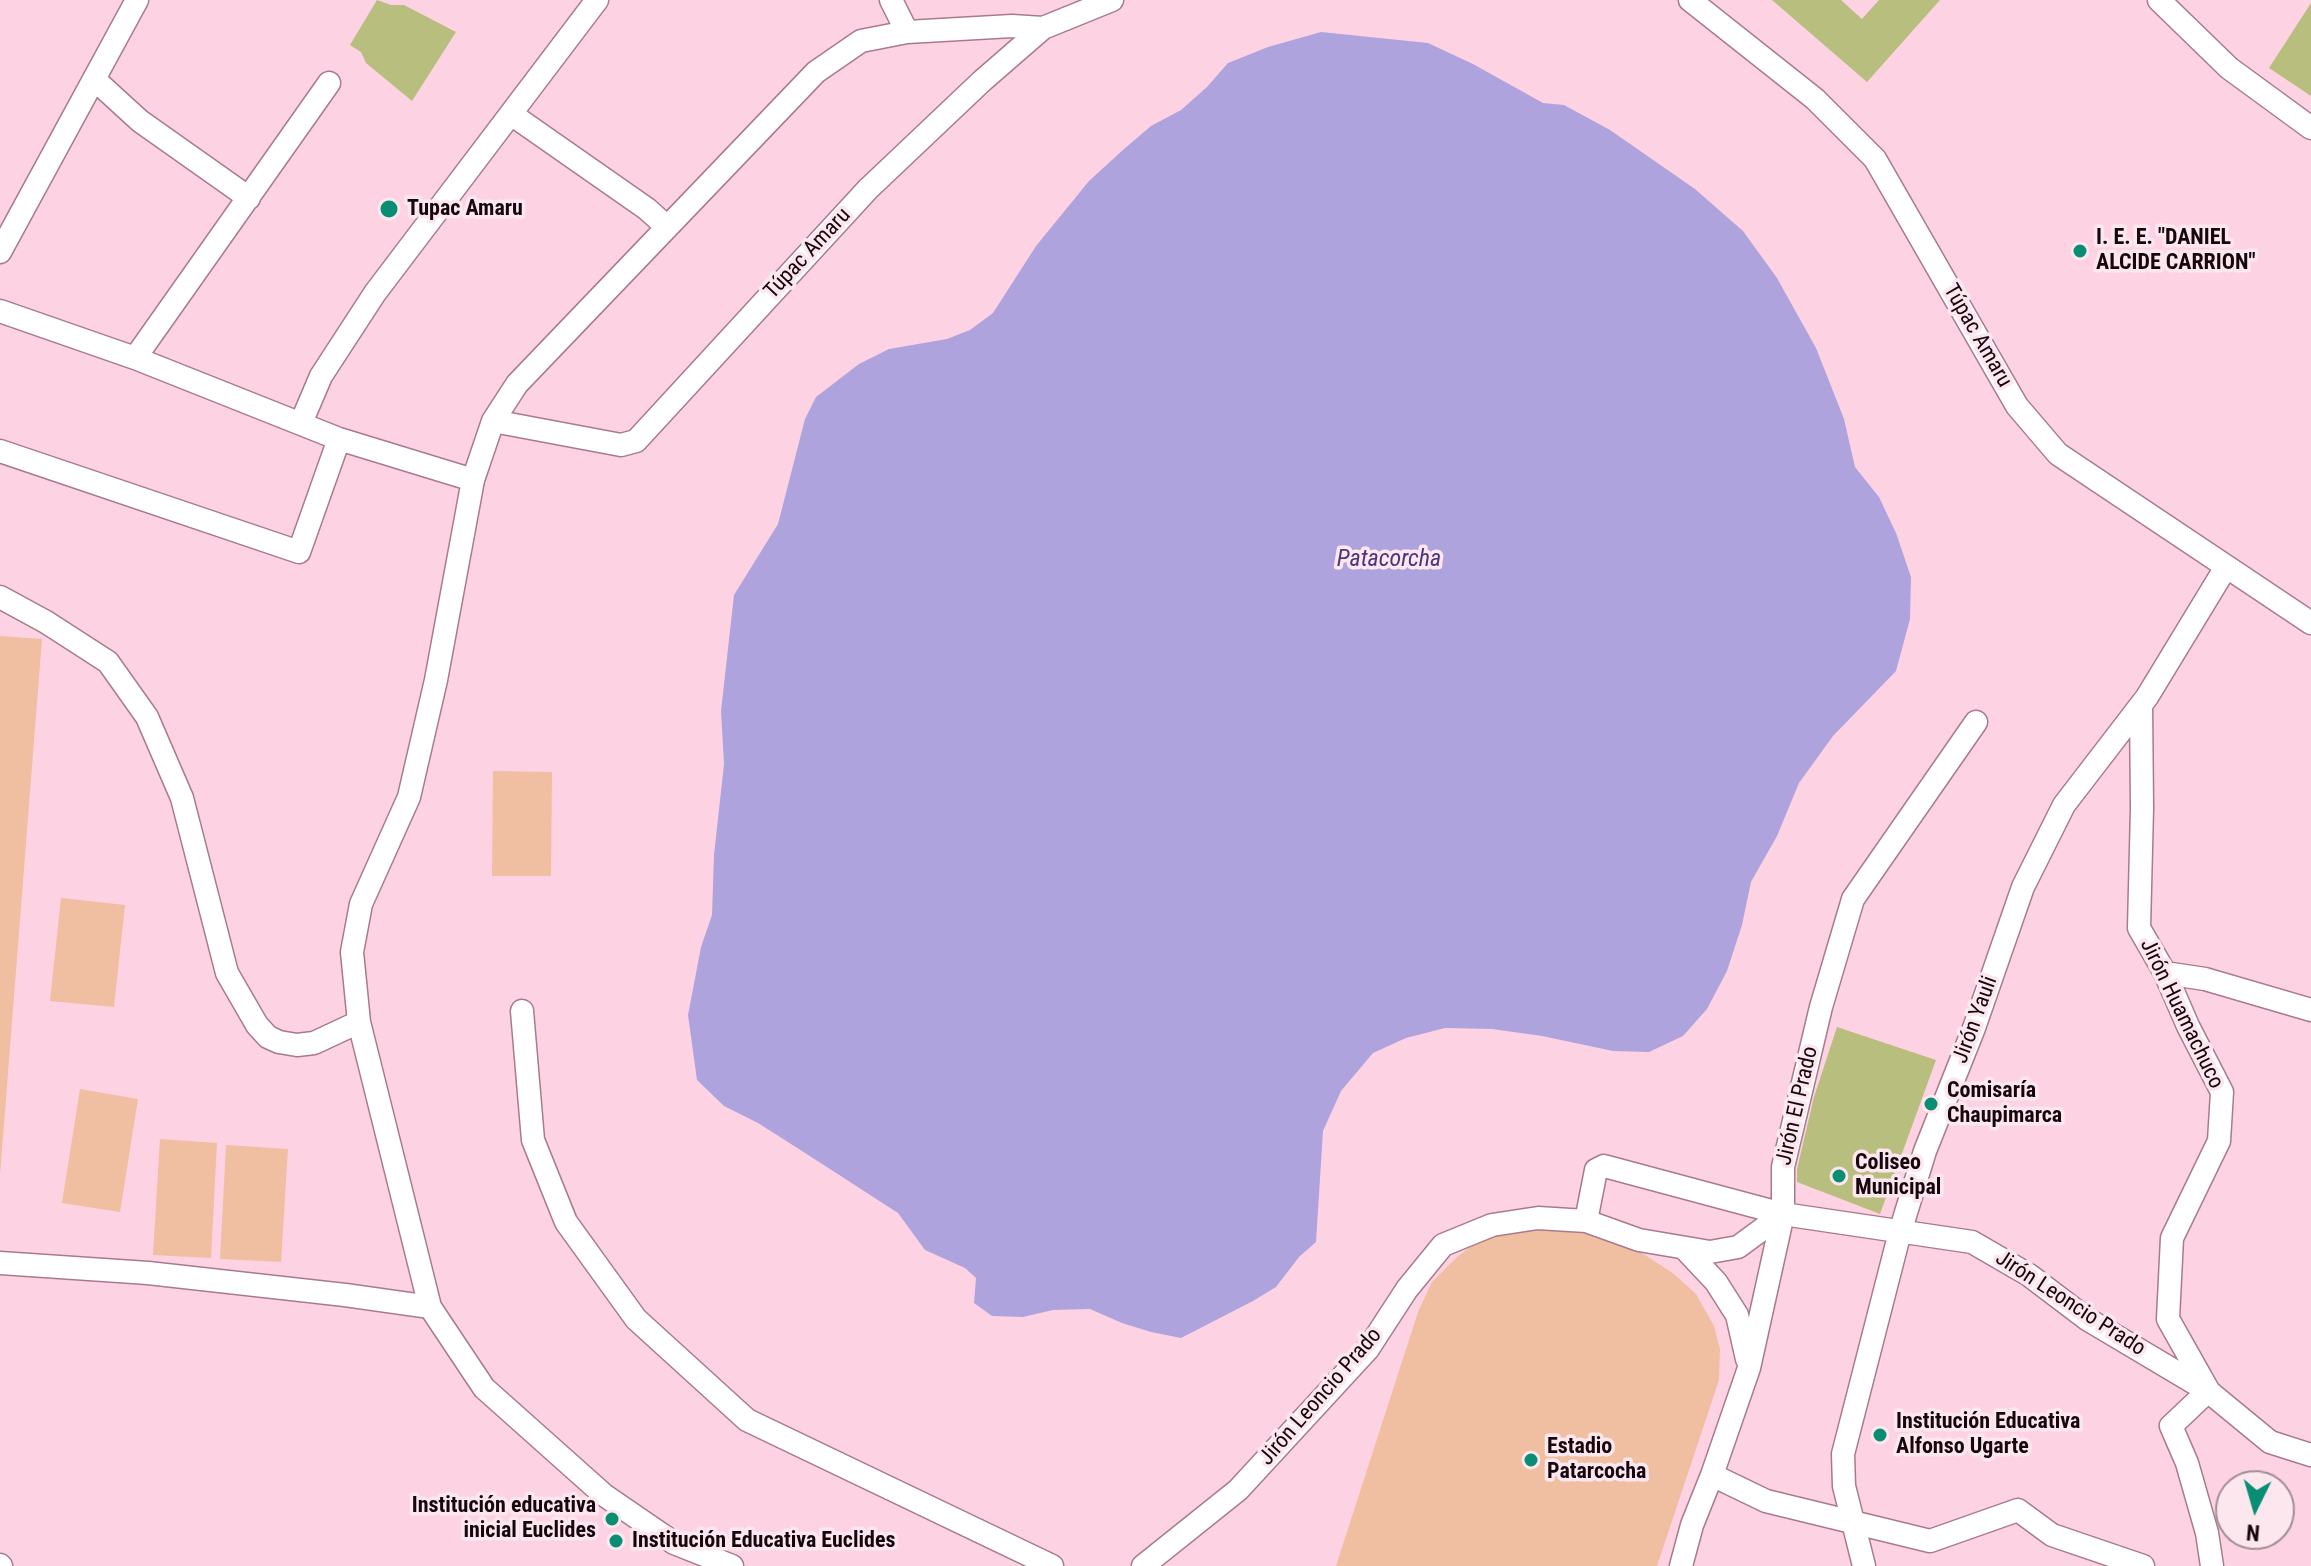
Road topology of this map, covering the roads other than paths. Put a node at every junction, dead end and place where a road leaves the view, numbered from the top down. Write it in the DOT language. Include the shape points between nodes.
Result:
graph roads {
  1 [pos="137,0"];
  2 [pos="597,0"];
  3 [pos="891,0"];
  4 [pos="1112,0"];
  5 [pos="1690,0"];
  6 [pos="2159,0"];
  7 [pos="1043,28"];
  8 [pos="907,32"];
  9 [pos="94,79"];
  10 [pos="329,83"];
  11 [pos="511,114"];
  12 [pos="2311,128"];
  13 [pos="249,198"];
  14 [pos="667,227"];
  15 [pos="0,252"];
  16 [pos="0,311"];
  17 [pos="135,358"];
  18 [pos="493,421"];
  19 [pos="301,423"];
  20 [pos="339,439"];
  21 [pos="0,451"];
  22 [pos="473,480"];
  23 [pos="2226,567"];
  24 [pos="0,597"];
  25 [pos="2311,623"];
  26 [pos="2141,705"];
  27 [pos="1976,722"];
  28 [pos="2165,973"];
  29 [pos="2311,1010"];
  30 [pos="522,1011"];
  31 [pos="359,1022"];
  32 [pos="1783,1214"];
  33 [pos="1586,1221"];
  34 [pos="1900,1232"];
  35 [pos="1684,1248"];
  36 [pos="0,1263"];
  37 [pos="430,1307"];
  38 [pos="1749,1368"];
  39 [pos="2208,1391"];
  40 [pos="2311,1455"];
  41 [pos="1712,1475"];
  42 [pos="1852,1521"];
  43 [pos="732,1566"];
  44 [pos="1052,1566"];
  45 [pos="1143,1566"];
  46 [pos="1681,1566"];
  47 [pos="1864,1566"];
  48 [pos="2143,1566"];
  49 [pos="2212,1566"];
  1 -- 9 [label="street"];
  2 -- 11 [label="street"];
  3 -- 8 [label="street"];
  4 -- 7 [label="street, Túpac Amaru"];
  5 -- 23 [label="street, Túpac Amaru" via="1815,99 1875,159 2017,406 2058,454"];
  6 -- 12 [label="street" via="2229,68"];
  7 -- 8 [label="street"];
  7 -- 18 [label="street, Túpac Amaru" via="868,189 636,441 621,445"];
  8 -- 14 [label="street" via="861,41 816,72"];
  9 -- 13 [label="street" via="140,121"];
  9 -- 15 [label="street"];
  10 -- 13 [label="street"];
  11 -- 14 [label="street"];
  11 -- 19 [label="street" via="375,293 321,376"];
  13 -- 17 [label="street"];
  14 -- 18 [label="street" via="517,384"];
  16 -- 17 [label="street"];
  17 -- 19 [label="street"];
  18 -- 22 [label="street"];
  19 -- 20 [label="street"];
  20 -- 21 [label="street" via="299,552"];
  20 -- 22 [label="street"];
  22 -- 31 [label="street" via="409,797 361,904 352,952"];
  23 -- 25 [label="street, Túpac Amaru"];
  23 -- 26 [label="street, Jirón Yauli"];
  24 -- 31 [label="street" via="108,662 147,717 182,798 227,973 257,1025 268,1037 297,1045 314,1043"];
  26 -- 28 [label="street, Jirón Huamachuco" via="2139,928"];
  26 -- 34 [label="street, Jirón Yauli" via="2064,805 2023,887"];
  27 -- 32 [label="street, Jirón El Prado" via="1853,899 1783,1167"];
  28 -- 29 [label="street" via="2205,979"];
  28 -- 39 [label="street, Jirón Huamachuco" via="2222,1092 2219,1141 2172,1238 2168,1319"];
  30 -- 44 [label="street" via="533,1140 566,1222 636,1319 747,1420"];
  31 -- 37 [label="street"];
  32 -- 33 [label="street, Jirón Leoncio Prado" via="1604,1166 1596,1170"];
  32 -- 34 [label="street, Jirón Leoncio Prado"];
  32 -- 35 [label="street, Jirón Leoncio Prado" via="1738,1247 1710,1252"];
  32 -- 38 [label="street, Jirón El Prado"];
  33 -- 35 [label="street, Jirón Leoncio Prado" via="1639,1240"];
  33 -- 45 [label="street, Jirón Leoncio Prado" via="1538,1218 1492,1225 1443,1245 1368,1349 1238,1490"];
  34 -- 39 [label="street, Jirón Leoncio Prado" via="1972,1242"];
  34 -- 42 [label="street, Jirón Yauli" via="1843,1454"];
  35 -- 38 [label="street" via="1716,1282 1737,1315"];
  36 -- 37 [label="street" via="148,1273"];
  37 -- 43 [label="street" via="484,1388 604,1495 674,1543"];
  38 -- 41 [label="street, Jirón El Prado"];
  39 -- 40 [label="street" via="2270,1442"];
  39 -- 49 [label="street" via="2171,1426 2187,1463"];
  41 -- 42 [label="street" via="1766,1501"];
  41 -- 46 [label="street, Jirón El Prado"];
  42 -- 47 [label="street, Jirón Yauli"];
  42 -- 48 [label="street" via="1930,1541 2018,1510 2052,1535"];
}
